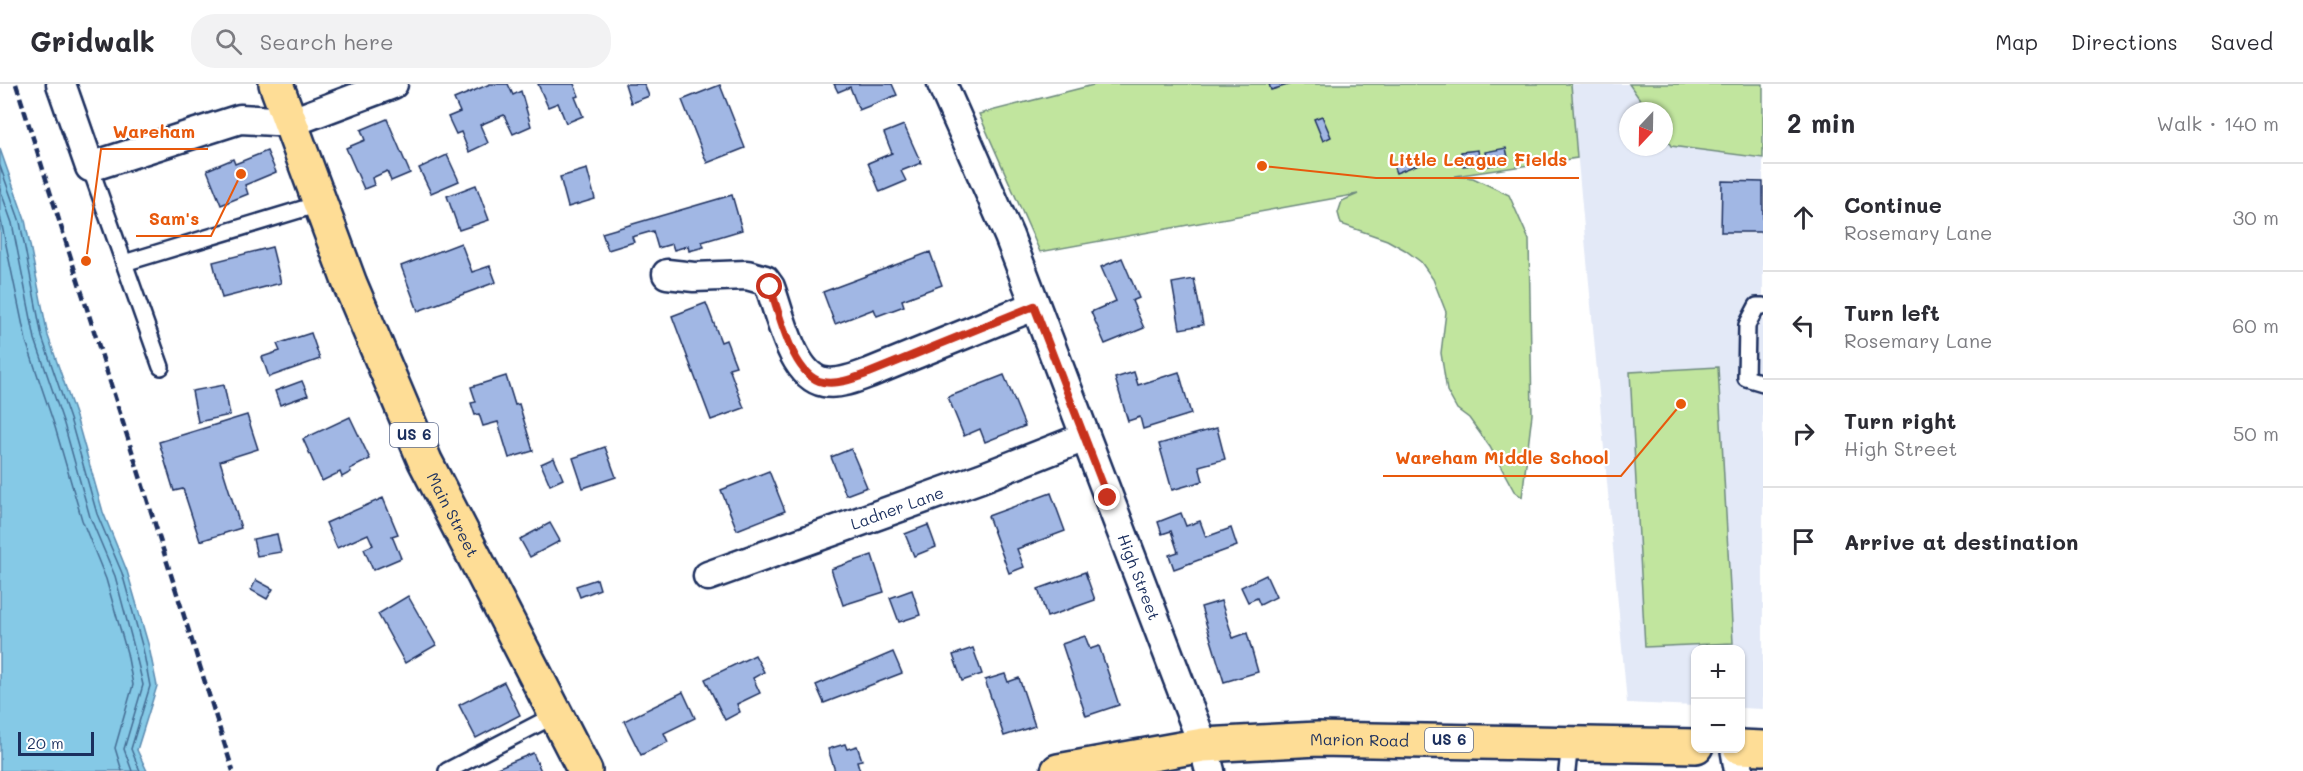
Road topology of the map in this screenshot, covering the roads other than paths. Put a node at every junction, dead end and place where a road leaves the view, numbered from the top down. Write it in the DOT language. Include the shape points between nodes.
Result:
graph roads {
  1 [pos="276,84"];
  2 [pos="393,84"];
  3 [pos="942,84"];
  4 [pos="64,85"];
  5 [pos="292,122"];
  6 [pos="90,167"];
  7 [pos="319,204"];
  8 [pos="124,263"];
  9 [pos="667,274"];
  10 [pos="1034,306"];
  11 [pos="1763,306"];
  12 [pos="161,367"];
  13 [pos="1763,383"];
  14 [pos="1085,437"];
  15 [pos="708,576"];
  16 [pos="555,715"];
  17 [pos="1691,746"];
  18 [pos="1745,747"];
  19 [pos="1763,748"];
  20 [pos="1736,753"];
  21 [pos="1569,757"];
  22 [pos="1207,758"];
  23 [pos="447,771"];
  24 [pos="585,771"];
  25 [pos="1058,771"];
  26 [pos="1739,771"];
  1 -- 5 [label="main road, Main Street / US 6"];
  2 -- 5 [label="street"];
  3 -- 10 [label="street, High Street" via="1009,236"];
  4 -- 6 [label="street"];
  5 -- 6 [label="street" via="240,119"];
  5 -- 7 [label="main road, Main Street / US 6"];
  6 -- 8 [label="lane"];
  7 -- 8 [label="lane"];
  7 -- 16 [label="main road, Main Street / US 6" via="425,461"];
  8 -- 12 [label="lane"];
  9 -- 10 [label="street" via="694,278 747,274 765,280 800,366 824,383 869,373"];
  10 -- 14 [label="street, High Street"];
  11 -- 13 [label="lane" via="1758,306 1747,325 1746,378"];
  14 -- 15 [label="street, Ladner Lane"];
  14 -- 22 [label="street, High Street"];
  16 -- 23 [label="lane"];
  16 -- 24 [label="main road, Main Street / US 6"];
  17 -- 21 [label="main road, Marion Road / US 6"];
  18 -- 19 [label="main road"];
  20 -- 26 [label="street"];
  21 -- 22 [label="main road, Marion Road / US 6" via="1318,739"];
  22 -- 25 [label="main road, US 6"];
}
